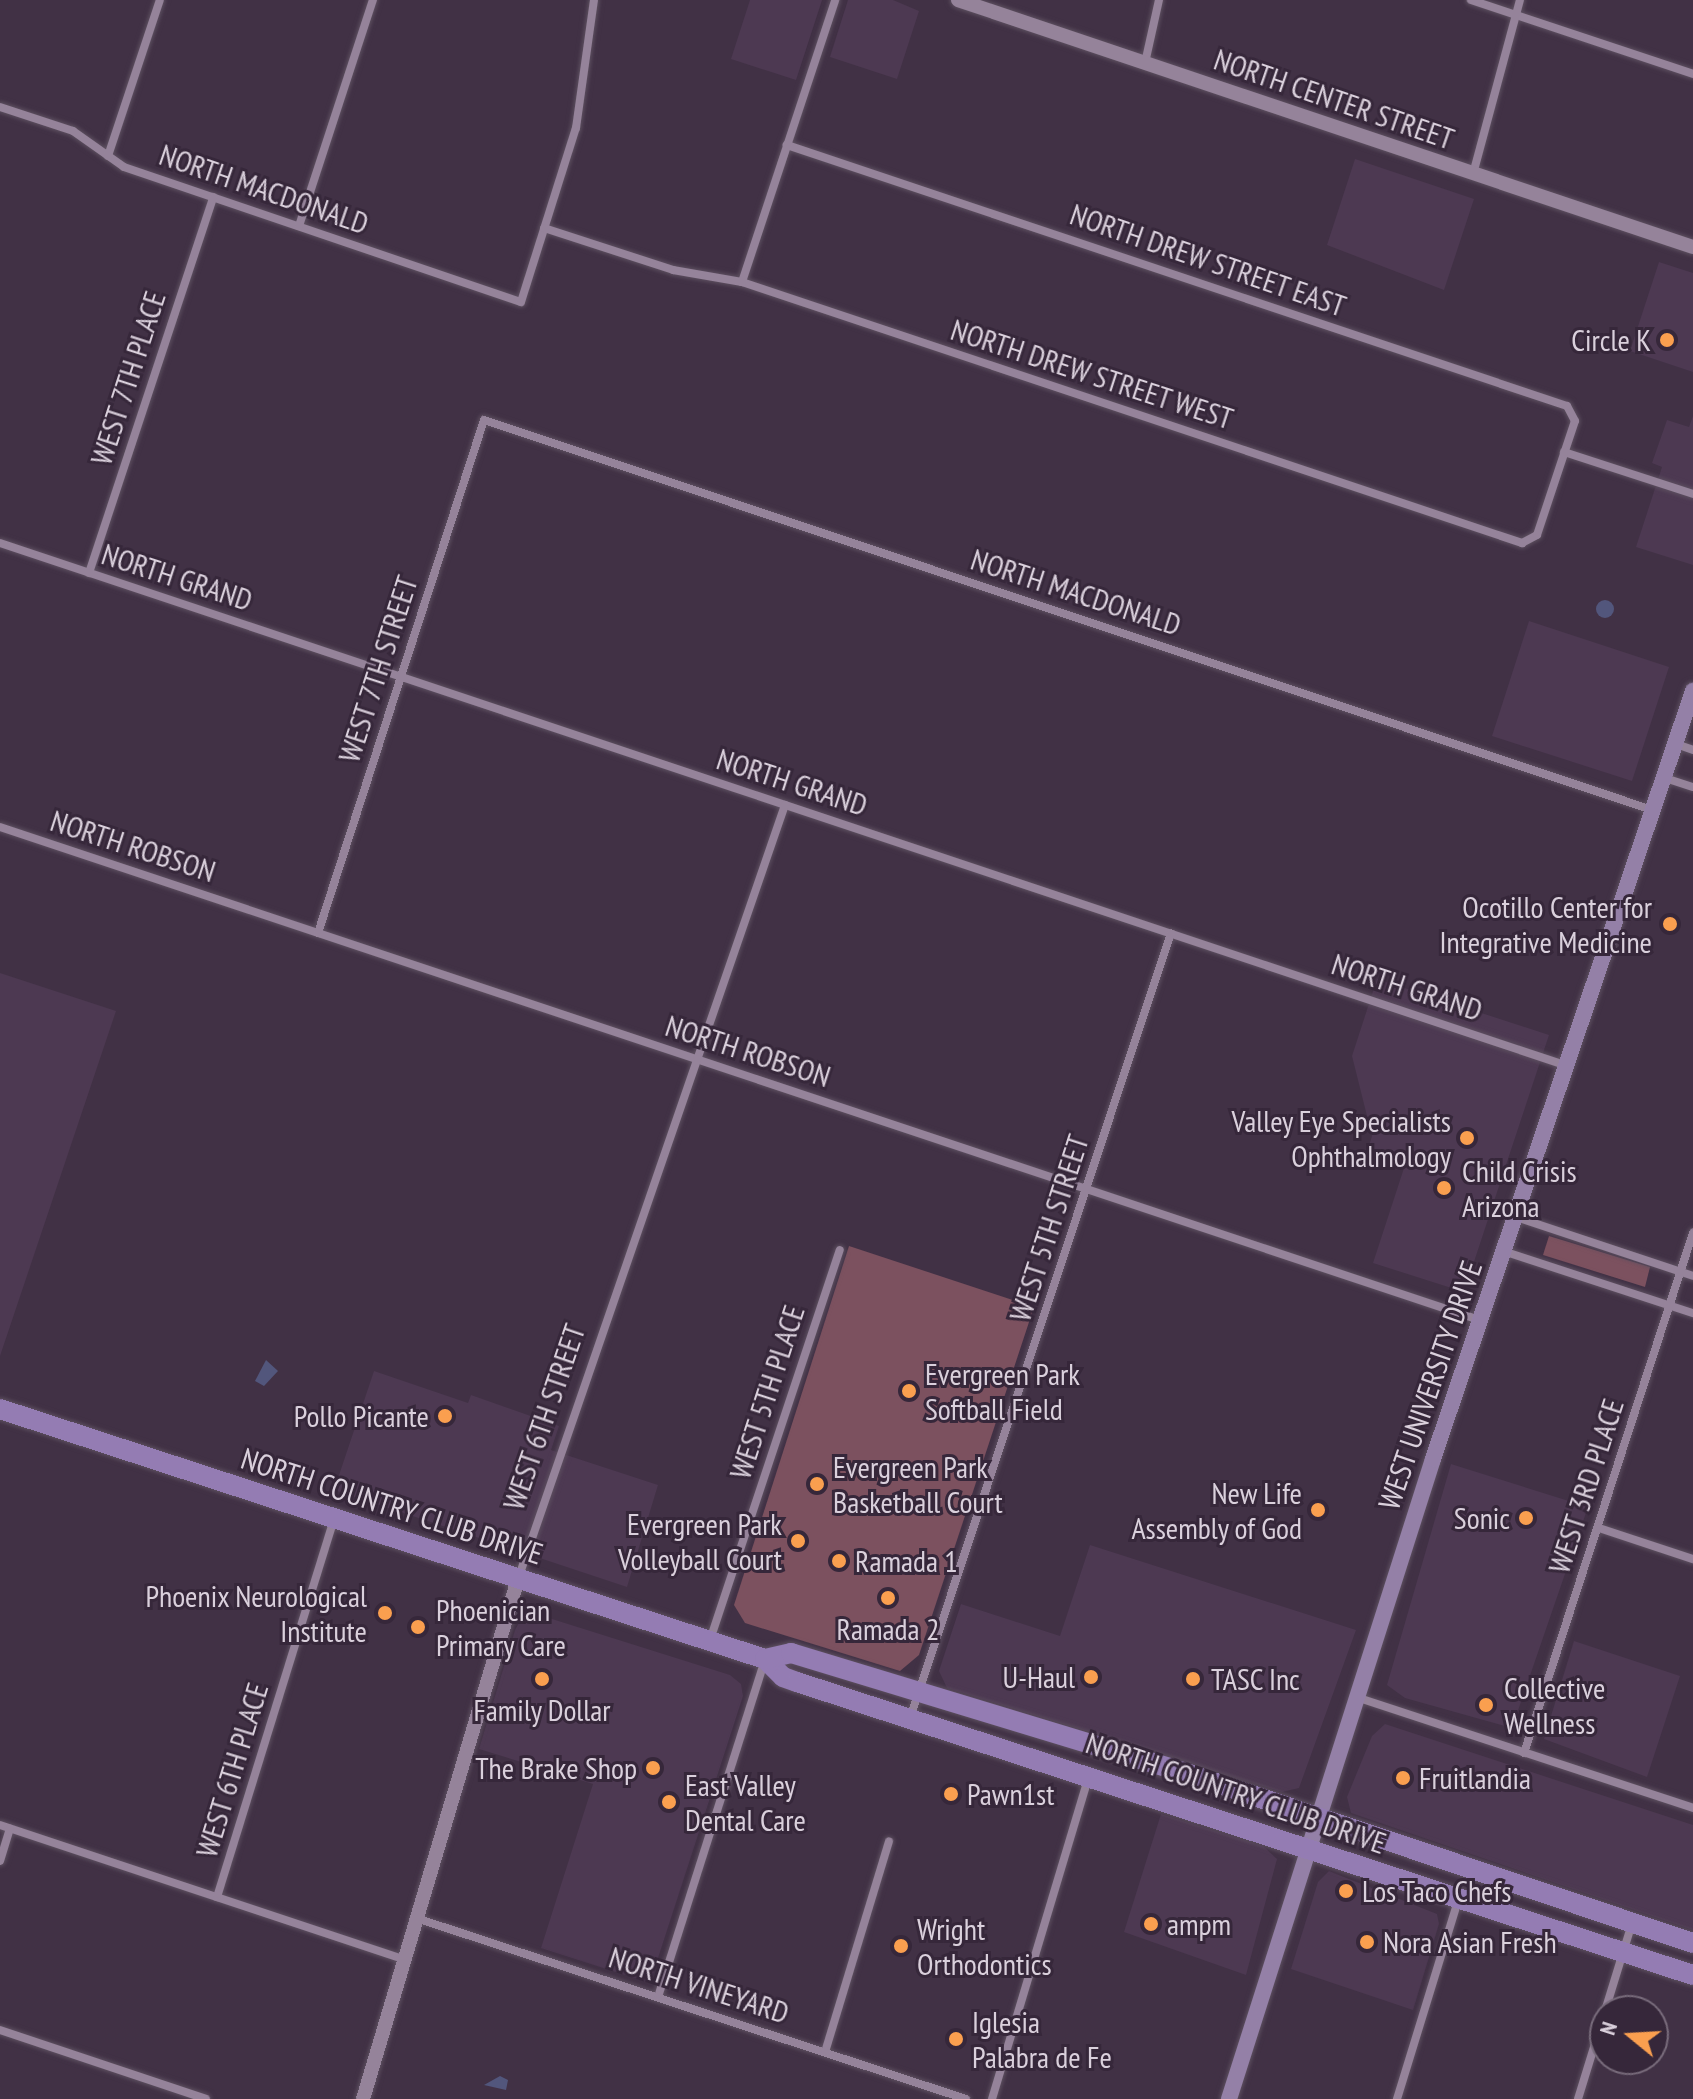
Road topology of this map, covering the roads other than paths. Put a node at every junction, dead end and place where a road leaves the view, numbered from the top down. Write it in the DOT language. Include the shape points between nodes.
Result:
graph roads {
  1 [pos="160,0"];
  2 [pos="373,0"];
  3 [pos="594,0"];
  4 [pos="835,0"];
  5 [pos="958,0"];
  6 [pos="1159,0"];
  7 [pos="1471,0"];
  8 [pos="1520,0"];
  9 [pos="1516,15"];
  10 [pos="1145,63"];
  11 [pos="1693,74"];
  12 [pos="0,107"];
  13 [pos="787,145"];
  14 [pos="108,156"];
  15 [pos="1473,174"];
  16 [pos="213,197"];
  17 [pos="299,226"];
  18 [pos="544,228"];
  19 [pos="1693,247"];
  20 [pos="742,282"];
  21 [pos="484,420"];
  22 [pos="1564,452"];
  23 [pos="1693,494"];
  24 [pos="0,543"];
  25 [pos="89,573"];
  26 [pos="401,677"];
  27 [pos="1693,691"];
  28 [pos="1676,744"];
  29 [pos="1693,750"];
  30 [pos="1665,778"];
  31 [pos="1693,787"];
  32 [pos="785,805"];
  33 [pos="1654,810"];
  34 [pos="0,827"];
  35 [pos="318,933"];
  36 [pos="1171,933"];
  37 [pos="700,1060"];
  38 [pos="1569,1066"];
  39 [pos="1087,1189"];
  40 [pos="1519,1218"];
  41 [pos="1693,1233"];
  42 [pos="840,1250"];
  43 [pos="1506,1252"];
  44 [pos="1680,1271"];
  45 [pos="1693,1276"];
  46 [pos="1669,1305"];
  47 [pos="1693,1313"];
  48 [pos="1480,1320"];
  49 [pos="0,1409"];
  50 [pos="334,1519"];
  51 [pos="1599,1528"];
  52 [pos="1693,1559"];
  53 [pos="518,1579"];
  54 [pos="710,1641"];
  55 [pos="765,1659"];
  56 [pos="918,1692"];
  57 [pos="1356,1697"];
  58 [pos="910,1718"];
  59 [pos="1524,1753"];
  60 [pos="1090,1775"];
  61 [pos="1693,1808"];
  62 [pos="1317,1817"];
  63 [pos="0,1825"];
  64 [pos="10,1828"];
  65 [pos="889,1842"];
  66 [pos="1307,1847"];
  67 [pos="0,1861"];
  68 [pos="217,1897"];
  69 [pos="1458,1900"];
  70 [pos="416,1918"];
  71 [pos="1632,1922"];
  72 [pos="1693,1943"];
  73 [pos="1623,1952"];
  74 [pos="405,1960"];
  75 [pos="1693,1975"];
  76 [pos="1610,1995"];
  77 [pos="658,1997"];
  78 [pos="0,2030"];
  79 [pos="825,2052"];
  80 [pos="1589,2063"];
  81 [pos="206,2099"];
  82 [pos="363,2099"];
  83 [pos="966,2099"];
  84 [pos="992,2099"];
  85 [pos="1229,2099"];
  86 [pos="1397,2099"];
  87 [pos="1578,2099"];
  1 -- 14 [label="street"];
  2 -- 17 [label="street"];
  3 -- 18 [label="street" via="576,128"];
  4 -- 13 [label="street"];
  5 -- 10 [label="street, NORTH CENTER STREET"];
  6 -- 10 [label="street"];
  7 -- 9 [label="street"];
  8 -- 9 [label="street"];
  9 -- 11 [label="street"];
  9 -- 15 [label="street"];
  10 -- 15 [label="street, NORTH CENTER STREET"];
  12 -- 14 [label="street, NORTH MACDONALD" via="73,131"];
  13 -- 20 [label="street"];
  13 -- 22 [label="street, NORTH DREW STREET EAST" via="1567,406 1575,421"];
  14 -- 16 [label="street, NORTH MACDONALD" via="124,167"];
  15 -- 19 [label="street, NORTH CENTER STREET"];
  16 -- 17 [label="street, NORTH MACDONALD"];
  16 -- 25 [label="street, WEST 7TH PLACE"];
  17 -- 18 [label="street, NORTH MACDONALD" via="521,302"];
  18 -- 20 [label="street, NORTH DREW STREET WEST" via="673,270"];
  20 -- 22 [label="street, NORTH DREW STREET WEST" via="1522,543 1537,535"];
  21 -- 26 [label="street, WEST 7TH STREET"];
  21 -- 33 [label="street, NORTH MACDONALD"];
  22 -- 23 [label="street"];
  24 -- 25 [label="street, NORTH GRAND"];
  25 -- 26 [label="street, NORTH GRAND"];
  26 -- 32 [label="street, NORTH GRAND"];
  26 -- 35 [label="street, WEST 7TH STREET"];
  27 -- 28 [label="main road, WEST UNIVERSITY DRIVE"];
  28 -- 29 [label="street"];
  28 -- 30 [label="main road, WEST UNIVERSITY DRIVE"];
  30 -- 31 [label="street"];
  30 -- 33 [label="main road, WEST UNIVERSITY DRIVE"];
  32 -- 36 [label="street, NORTH GRAND"];
  32 -- 37 [label="street, WEST 6TH STREET"];
  33 -- 38 [label="main road, WEST UNIVERSITY DRIVE"];
  34 -- 35 [label="street, NORTH ROBSON"];
  35 -- 37 [label="street, NORTH ROBSON"];
  36 -- 38 [label="street, NORTH GRAND"];
  36 -- 39 [label="street, WEST 5TH STREET"];
  37 -- 39 [label="street, NORTH ROBSON"];
  37 -- 53 [label="street, WEST 6TH STREET" via="649,1186"];
  38 -- 40 [label="main road, WEST UNIVERSITY DRIVE"];
  39 -- 48 [label="street, NORTH ROBSON"];
  39 -- 56 [label="street, WEST 5TH STREET"];
  40 -- 43 [label="main road, WEST UNIVERSITY DRIVE"];
  40 -- 44 [label="street"];
  41 -- 44 [label="street, WEST 3RD PLACE"];
  42 -- 54 [label="street, WEST 5TH PLACE"];
  43 -- 46 [label="street"];
  43 -- 48 [label="main road, WEST UNIVERSITY DRIVE"];
  44 -- 45 [label="street"];
  44 -- 46 [label="street, WEST 3RD PLACE"];
  46 -- 47 [label="street"];
  46 -- 51 [label="street, WEST 3RD PLACE"];
  48 -- 57 [label="main road, WEST UNIVERSITY DRIVE"];
  49 -- 50 [label="main road, NORTH COUNTRY CLUB DRIVE"];
  50 -- 53 [label="main road, NORTH COUNTRY CLUB DRIVE"];
  50 -- 68 [label="street, WEST 6TH PLACE"];
  51 -- 52 [label="street"];
  51 -- 59 [label="street, WEST 3RD PLACE"];
  53 -- 54 [label="main road, NORTH COUNTRY CLUB DRIVE"];
  53 -- 70 [label="street, WEST 6TH STREET"];
  54 -- 55 [label="main road, NORTH COUNTRY CLUB DRIVE"];
  55 -- 56 [label="main road, NORTH COUNTRY CLUB DRIVE" via="791,1653"];
  55 -- 58 [label="main road, NORTH COUNTRY CLUB DRIVE" via="783,1677"];
  55 -- 77 [label="street"];
  56 -- 58 [label="street, WEST 5TH STREET"];
  56 -- 62 [label="main road, NORTH COUNTRY CLUB DRIVE"];
  57 -- 59 [label="street"];
  57 -- 62 [label="main road, WEST UNIVERSITY DRIVE"];
  58 -- 60 [label="main road, NORTH COUNTRY CLUB DRIVE"];
  59 -- 61 [label="street"];
  60 -- 66 [label="main road, NORTH COUNTRY CLUB DRIVE"];
  60 -- 84 [label="street"];
  62 -- 66 [label="main road, WEST UNIVERSITY DRIVE"];
  62 -- 71 [label="main road, NORTH COUNTRY CLUB DRIVE"];
  63 -- 64 [label="street"];
  64 -- 67 [label="street"];
  64 -- 68 [label="street"];
  65 -- 79 [label="street"];
  66 -- 69 [label="main road, NORTH COUNTRY CLUB DRIVE"];
  66 -- 85 [label="main road, WEST UNIVERSITY DRIVE"];
  68 -- 74 [label="street"];
  69 -- 73 [label="main road, NORTH COUNTRY CLUB DRIVE"];
  69 -- 86 [label="street"];
  70 -- 74 [label="street, WEST 6TH STREET"];
  70 -- 77 [label="street, NORTH VINEYARD"];
  71 -- 72 [label="main road, NORTH COUNTRY CLUB DRIVE"];
  71 -- 73 [label="street"];
  73 -- 75 [label="main road, NORTH COUNTRY CLUB DRIVE"];
  73 -- 76 [label="street"];
  74 -- 82 [label="street, WEST 6TH STREET"];
  77 -- 79 [label="street, NORTH VINEYARD"];
  78 -- 81 [label="street"];
  79 -- 83 [label="street, NORTH VINEYARD"];
  80 -- 87 [label="street"];
}
